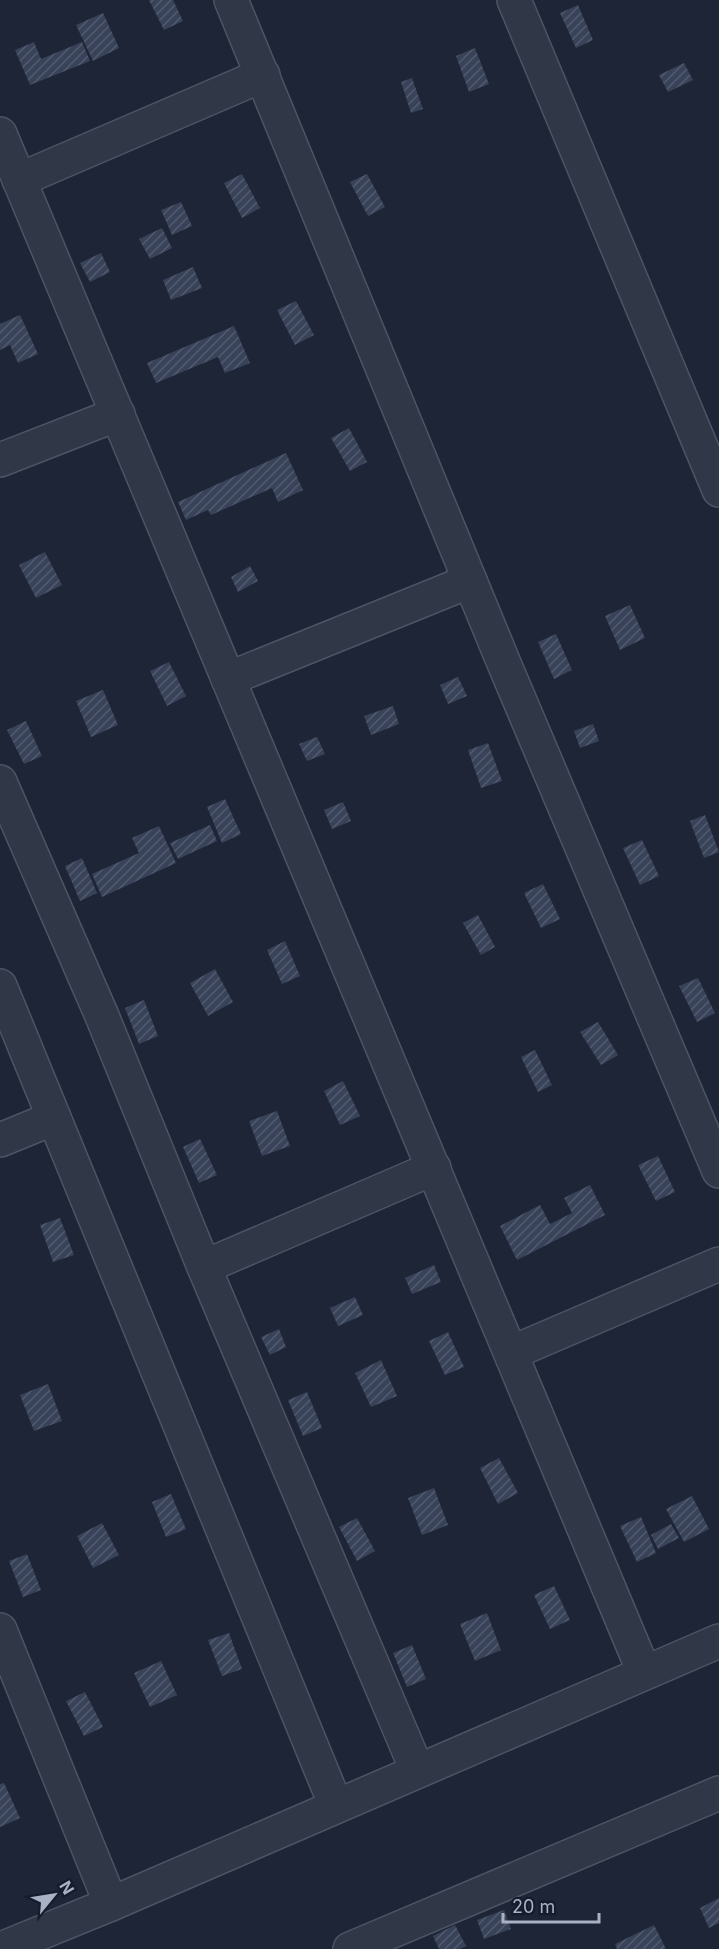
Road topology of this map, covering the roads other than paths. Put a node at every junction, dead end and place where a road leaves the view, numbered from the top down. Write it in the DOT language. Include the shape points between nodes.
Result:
graph roads {
  1 [pos="231,0"];
  2 [pos="514,0"];
  3 [pos="263,75"];
  4 [pos="0,134"];
  5 [pos="19,180"];
  6 [pos="118,414"];
  7 [pos="0,460"];
  8 [pos="719,490"];
  9 [pos="471,581"];
  10 [pos="228,680"];
  11 [pos="0,782"];
  12 [pos="0,987"];
  13 [pos="54,1118"];
  14 [pos="0,1140"];
  15 [pos="435,1168"];
  16 [pos="719,1171"];
  17 [pos="719,1264"];
  18 [pos="204,1267"];
  19 [pos="511,1353"];
  20 [pos="719,1641"];
  21 [pos="3,1647"];
  22 [pos="644,1672"];
  23 [pos="417,1770"];
  24 [pos="719,1793"];
  25 [pos="336,1806"];
  26 [pos="111,1904"];
  27 [pos="408,1938"];
  28 [pos="1,1949"];
  29 [pos="350,1949"];
  1 -- 3 [label="street"];
  2 -- 8 [label="street"];
  3 -- 5 [label="street"];
  3 -- 9 [label="street"];
  4 -- 5 [label="street"];
  5 -- 6 [label="street"];
  6 -- 7 [label="street"];
  6 -- 10 [label="street"];
  9 -- 10 [label="street"];
  9 -- 16 [label="street"];
  10 -- 15 [label="street"];
  11 -- 18 [label="street" via="102,1016"];
  12 -- 13 [label="street"];
  13 -- 14 [label="street"];
  13 -- 25 [label="street"];
  15 -- 18 [label="street"];
  15 -- 19 [label="street"];
  17 -- 19 [label="street"];
  18 -- 23 [label="street"];
  19 -- 22 [label="street"];
  20 -- 22 [label="street"];
  21 -- 26 [label="street"];
  22 -- 23 [label="street"];
  23 -- 25 [label="street"];
  24 -- 27 [label="street"];
  25 -- 26 [label="street"];
  26 -- 28 [label="street"];
  27 -- 29 [label="street"];
}
